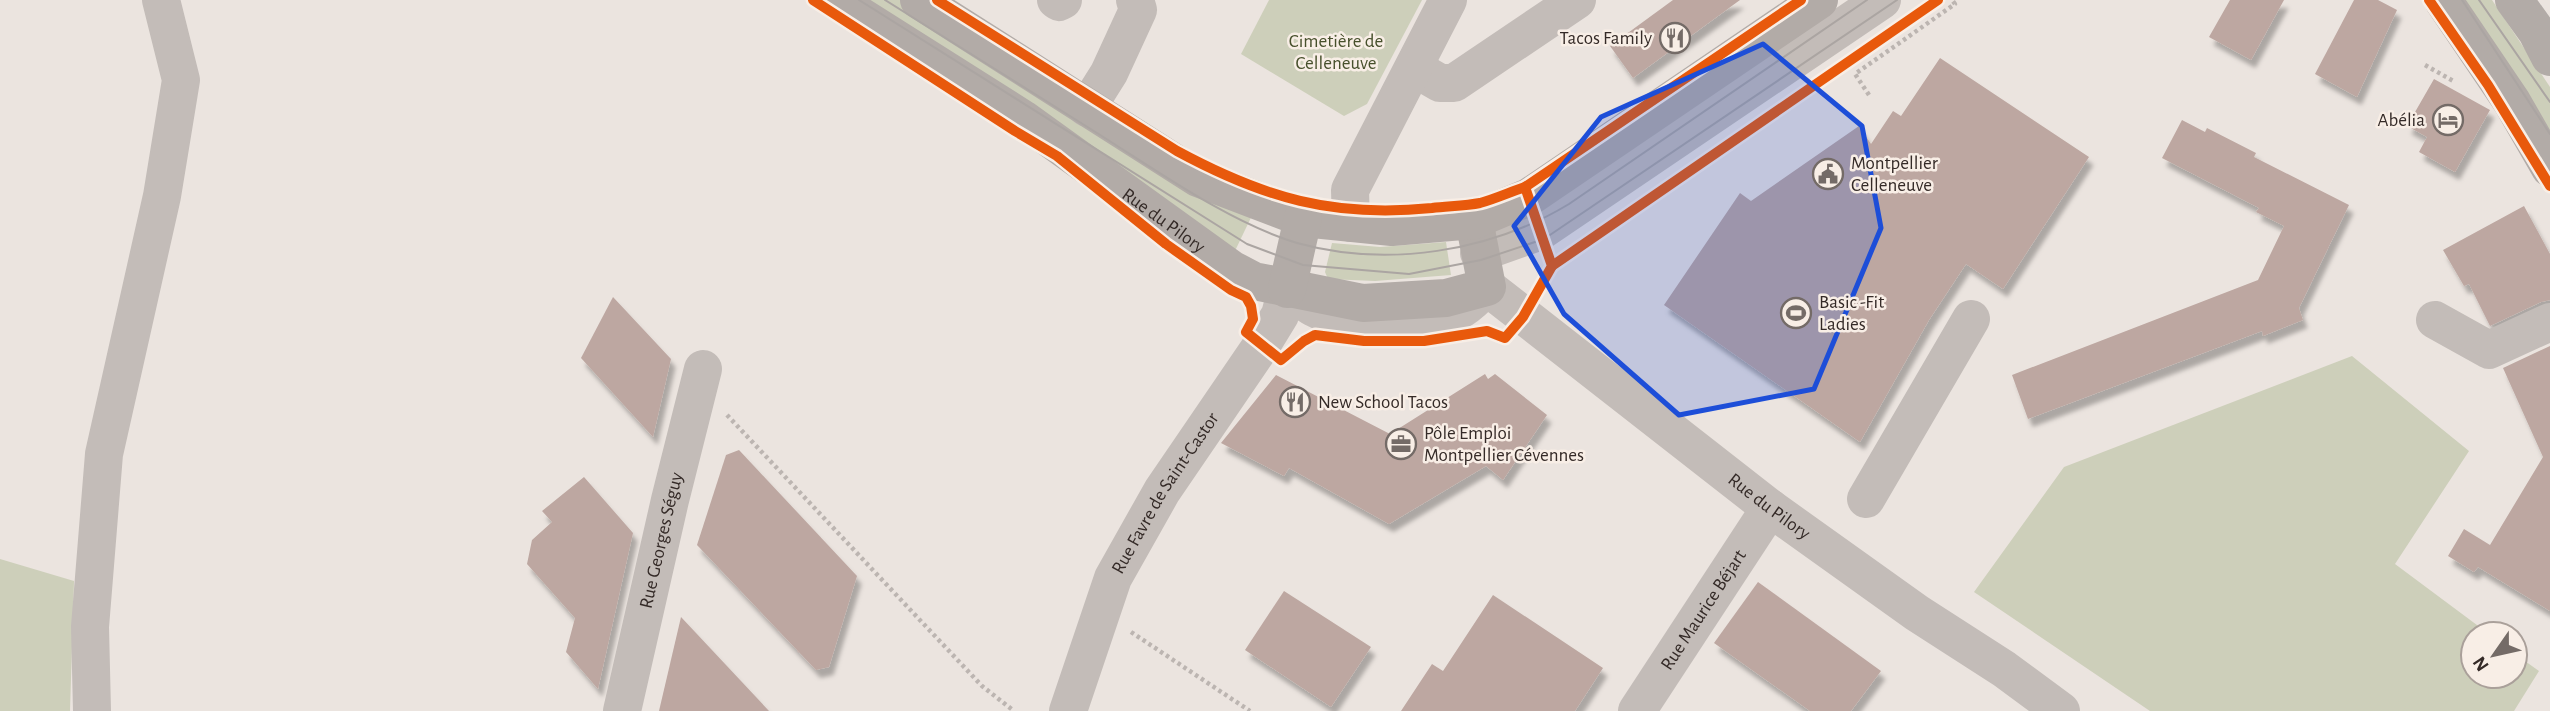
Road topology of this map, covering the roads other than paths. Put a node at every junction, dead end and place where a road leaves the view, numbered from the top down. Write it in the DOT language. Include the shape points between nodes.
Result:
graph roads {
  1 [pos="160,0"];
  2 [pos="835,0"];
  3 [pos="919,0"];
  4 [pos="1056,0"];
  5 [pos="1063,0"];
  6 [pos="1135,0"];
  7 [pos="1448,0"];
  8 [pos="1577,0"];
  9 [pos="1882,0"];
  10 [pos="2442,0"];
  11 [pos="2514,0"];
  12 [pos="1801,5"];
  13 [pos="2550,57"];
  14 [pos="1414,68"];
  15 [pos="1087,108"];
  16 [pos="2550,167"];
  17 [pos="1303,218"];
  18 [pos="1351,223"];
  19 [pos="1480,253"];
  20 [pos="1287,289"];
  21 [pos="1971,318"];
  22 [pos="2435,320"];
  23 [pos="2550,322"];
  24 [pos="701,377"];
  25 [pos="1867,499"];
  26 [pos="1770,508"];
  27 [pos="92,711"];
  28 [pos="622,711"];
  29 [pos="1068,711"];
  30 [pos="1636,711"];
  31 [pos="2061,711"];
  1 -- 27 [label="street" via="181,80 162,196 104,454 90,627"];
  2 -- 20 [label="main road, Rue du Pilory" via="1023,119 1231,269 1254,281"];
  3 -- 15 [label="main road"];
  4 -- 5 [label="street"];
  6 -- 15 [label="street" via="1138,10"];
  7 -- 14 [label="street"];
  8 -- 14 [label="street" via="1454,83 1440,83"];
  9 -- 19 [label="street" via="1541,231"];
  10 -- 16 [label="main road"];
  11 -- 13 [label="main road"];
  12 -- 19 [label="main road" via="1529,197"];
  14 -- 18 [label="street" via="1350,190"];
  15 -- 17 [label="main road" via="1198,178"];
  17 -- 18 [label="main road"];
  17 -- 20 [label="main road"];
  18 -- 19 [label="main road" via="1392,227"];
  19 -- 20 [label="main road, Rue du Pilory" via="1446,298 1363,303"];
  19 -- 26 [label="street, Rue du Pilory" via="1651,418"];
  20 -- 29 [label="street, Rue Favre de Saint-Castor" via="1280,315 1162,491 1113,578"];
  21 -- 25 [label="street"];
  22 -- 23 [label="street" via="2489,350"];
  24 -- 28 [label="street, Rue Georges Séguy"];
  26 -- 30 [label="street, Rue Maurice Béjart"];
  26 -- 31 [label="street, Rue du Pilory"];
}
